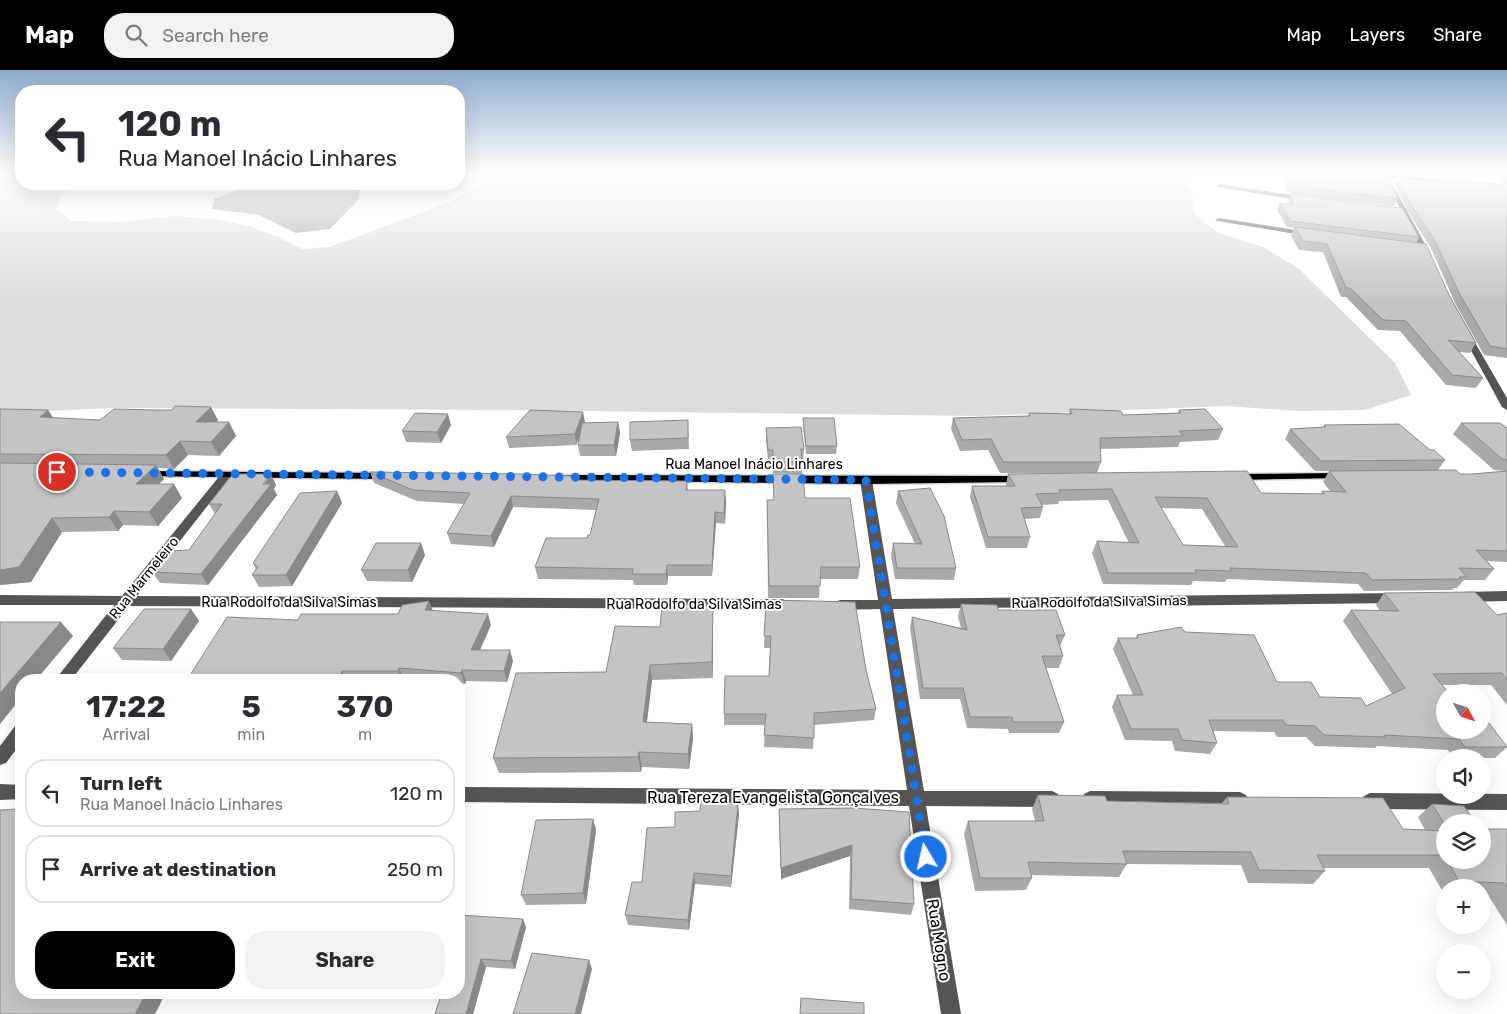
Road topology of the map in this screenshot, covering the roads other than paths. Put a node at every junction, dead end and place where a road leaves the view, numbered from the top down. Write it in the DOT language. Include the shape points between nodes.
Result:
graph roads {
  1 [pos="1404,216"];
  2 [pos="1219,220"];
  3 [pos="1313,235"];
  4 [pos="1433,268"];
  5 [pos="1463,328"];
  6 [pos="1507,407"];
  7 [pos="138,474"];
  8 [pos="226,475"];
  9 [pos="397,476"];
  10 [pos="1359,476"];
  11 [pos="1221,477"];
  12 [pos="547,478"];
  13 [pos="1035,479"];
  14 [pos="866,480"];
  15 [pos="1507,596"];
  16 [pos="1448,597"];
  17 [pos="1408,598"];
  18 [pos="0,600"];
  19 [pos="126,601"];
  20 [pos="799,604"];
  21 [pos="828,604"];
  22 [pos="886,605"];
  23 [pos="67,674"];
  24 [pos="15,739"];
  25 [pos="0,758"];
  26 [pos="0,792"];
  27 [pos="15,792"];
  28 [pos="465,795"];
  29 [pos="917,798"];
  30 [pos="1261,800"];
  31 [pos="1350,801"];
  32 [pos="1507,802"];
  33 [pos="950,1014"];
  1 -- 4 [label="street"];
  2 -- 3 [label="street"];
  5 -- 6 [label="street"];
  7 -- 8 [label="main road"];
  8 -- 9 [label="main road"];
  8 -- 19 [label="street, Rua Marmeleiro"];
  10 -- 11 [label="main road"];
  12 -- 14 [label="main road, Rua Manoel Inácio Linhares"];
  13 -- 14 [label="main road, Rua Manoel Inácio Linhares"];
  14 -- 22 [label="street, Rua Mogno"];
  15 -- 16 [label="street"];
  17 -- 22 [label="street, Rua Rodolfo da Silva Simas"];
  18 -- 19 [label="street, Rua Rodolfo da Silva Simas"];
  19 -- 20 [label="street, Rua Rodolfo da Silva Simas"];
  19 -- 23 [label="street, Rua Marmeleiro"];
  21 -- 22 [label="street, Rua Rodolfo da Silva Simas"];
  22 -- 29 [label="street, Rua Mogno"];
  24 -- 25 [label="street"];
  26 -- 27 [label="street"];
  28 -- 29 [label="street, Rua Tereza Evangelista Gonçalves"];
  29 -- 30 [label="street, Rua Tereza Evangelista Gonçalves"];
  29 -- 33 [label="street, Rua Mogno"];
  31 -- 32 [label="street"];
}
